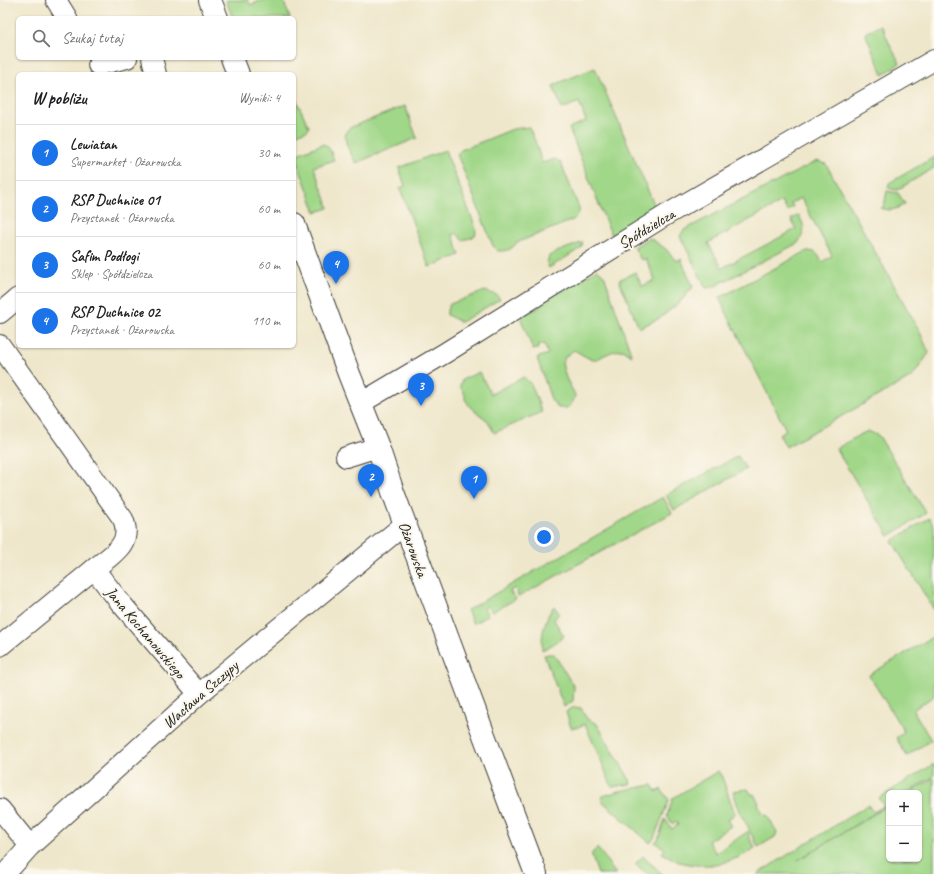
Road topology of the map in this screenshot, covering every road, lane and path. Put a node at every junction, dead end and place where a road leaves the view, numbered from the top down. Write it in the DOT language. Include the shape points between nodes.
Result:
graph roads {
  1 [pos="56,0"];
  2 [pos="210,0"];
  3 [pos="67,16"];
  4 [pos="216,16"];
  5 [pos="120,60"];
  6 [pos="152,60"];
  7 [pos="233,60"];
  8 [pos="934,60"];
  9 [pos="98,66"];
  10 [pos="156,72"];
  11 [pos="237,72"];
  12 [pos="296,229"];
  13 [pos="16,300"];
  14 [pos="0,313"];
  15 [pos="0,346"];
  16 [pos="361,403"];
  17 [pos="378,447"];
  18 [pos="346,457"];
  19 [pos="405,524"];
  20 [pos="94,569"];
  21 [pos="0,646"];
  22 [pos="199,694"];
  23 [pos="0,809"];
  24 [pos="30,846"];
  25 [pos="4,874"];
  26 [pos="536,874"];
  1 -- 3 [label="street"];
  2 -- 4 [label="main road"];
  5 -- 9 [label="street"];
  6 -- 10 [label="street"];
  7 -- 11 [label="main road"];
  8 -- 16 [label="street, Spółdzielcza" via="666,215"];
  12 -- 16 [label="main road, Ożarowska"];
  13 -- 14 [label="street"];
  15 -- 20 [label="street" via="126,526 125,540 118,550"];
  16 -- 17 [label="main road, Ożarowska"];
  17 -- 18 [label="street"];
  17 -- 19 [label="main road, Ożarowska"];
  19 -- 22 [label="street, Wacława Szczypy"];
  19 -- 26 [label="main road, Ożarowska"];
  20 -- 21 [label="street"];
  20 -- 22 [label="street, Jana Kochanowskiego"];
  22 -- 24 [label="street, Wacława Szczypy"];
  23 -- 24 [label="street"];
  24 -- 25 [label="street, Wacława Szczypy"];
}
